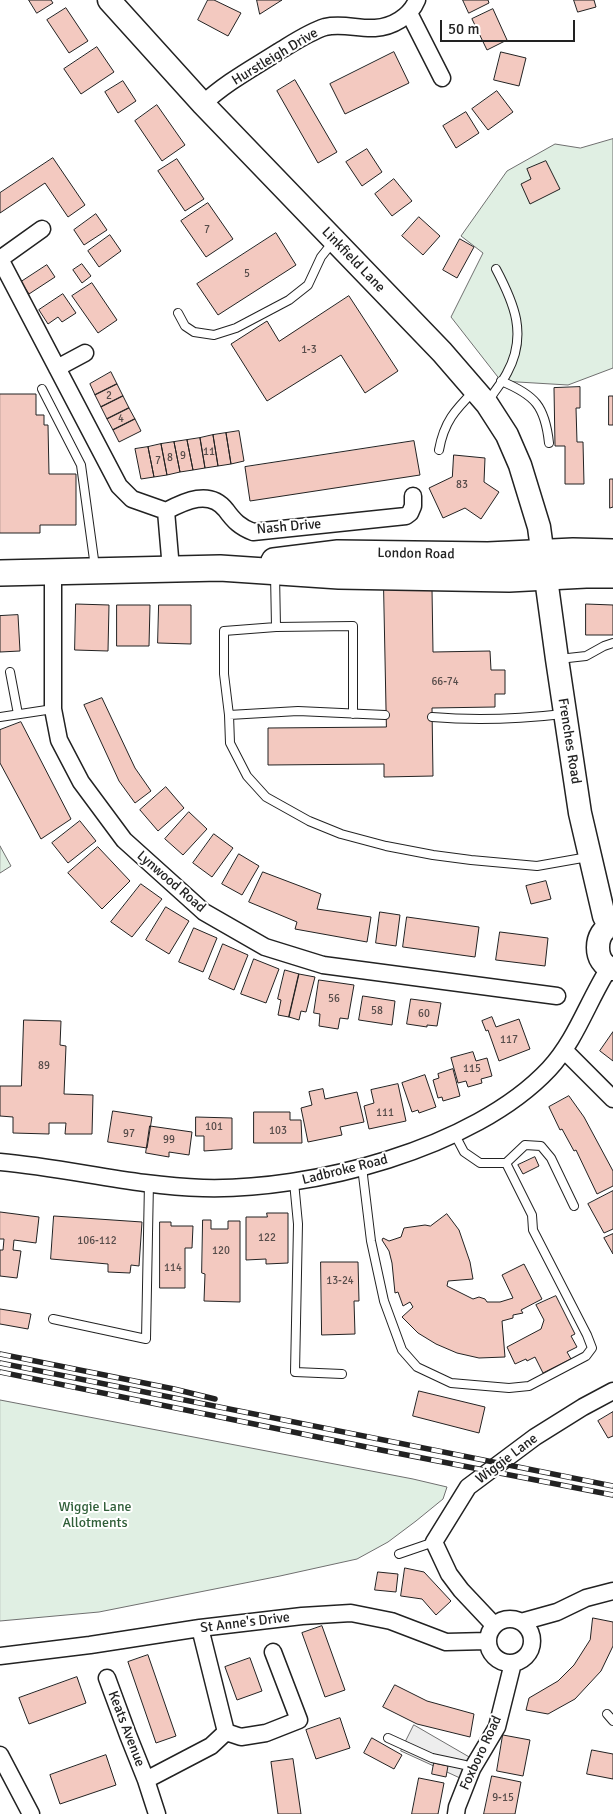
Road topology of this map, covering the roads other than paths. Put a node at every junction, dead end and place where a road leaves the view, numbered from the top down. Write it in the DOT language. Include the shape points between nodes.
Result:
graph roads {
  1 [pos="109,0"];
  2 [pos="413,6"];
  3 [pos="442,78"];
  4 [pos="203,104"];
  5 [pos="42,229"];
  6 [pos="334,241"];
  7 [pos="496,268"];
  8 [pos="178,313"];
  9 [pos="85,353"];
  10 [pos="57,368"];
  11 [pos="501,381"];
  12 [pos="42,389"];
  13 [pos="481,397"];
  14 [pos="549,443"];
  15 [pos="439,450"];
  16 [pos="413,496"];
  17 [pos="166,511"];
  18 [pos="544,552"];
  19 [pos="613,552"];
  20 [pos="220,568"];
  21 [pos="171,569"];
  22 [pos="95,571"];
  23 [pos="275,572"];
  24 [pos="0,573"];
  25 [pos="53,573"];
  26 [pos="613,575"];
  27 [pos="546,577"];
  28 [pos="276,628"];
  29 [pos="613,643"];
  30 [pos="556,659"];
  31 [pos="10,672"];
  32 [pos="53,708"];
  33 [pos="18,714"];
  34 [pos="352,714"];
  35 [pos="565,714"];
  36 [pos="229,715"];
  37 [pos="386,715"];
  38 [pos="0,717"];
  39 [pos="432,717"];
  40 [pos="590,856"];
  41 [pos="611,926"];
  42 [pos="611,969"];
  43 [pos="556,996"];
  44 [pos="564,1050"];
  45 [pos="613,1099"];
  46 [pos="454,1133"];
  47 [pos="0,1162"];
  48 [pos="506,1163"];
  49 [pos="362,1167"];
  50 [pos="149,1182"];
  51 [pos="294,1182"];
  52 [pos="574,1206"];
  53 [pos="53,1319"];
  54 [pos="342,1374"];
  55 [pos="613,1391"];
  56 [pos="434,1542"];
  57 [pos="399,1554"];
  58 [pos="613,1591"];
  59 [pos="520,1622"];
  60 [pos="494,1625"];
  61 [pos="200,1628"];
  62 [pos="487,1641"];
  63 [pos="272,1652"];
  64 [pos="0,1656"];
  65 [pos="513,1663"];
  66 [pos="107,1678"];
  67 [pos="607,1714"];
  68 [pos="613,1721"];
  69 [pos="226,1732"];
  70 [pos="388,1738"];
  71 [pos="0,1755"];
  72 [pos="472,1769"];
  73 [pos="146,1780"];
  74 [pos="31,1814"];
  75 [pos="157,1814"];
  76 [pos="456,1814"];
  1 -- 4 [label="street, Linkfield Lane"];
  2 -- 3 [label="street, Hurstleigh Drive"];
  2 -- 4 [label="street, Hurstleigh Drive" via="399,21 387,26 338,25 312,33 234,80"];
  4 -- 6 [label="street, Linkfield Lane"];
  5 -- 10 [label="street" via="0,259"];
  6 -- 8 [label="lane" via="308,285 289,300 236,328 214,335 194,332 185,326"];
  6 -- 13 [label="street, Linkfield Lane"];
  7 -- 11 [label="lane" via="512,299 518,339 514,359"];
  9 -- 10 [label="street"];
  10 -- 17 [label="street" via="122,490 132,499"];
  11 -- 13 [label="lane"];
  11 -- 14 [label="lane" via="526,394 537,404 546,422"];
  12 -- 22 [label="lane" via="81,465"];
  13 -- 15 [label="lane" via="449,419"];
  13 -- 18 [label="street, Linkfield Lane" via="507,435 520,465"];
  16 -- 17 [label="street, Nash Drive" via="410,513 406,516 253,532 242,528 214,499 199,498"];
  17 -- 21 [label="street"];
  18 -- 19 [label="main road, London Road"];
  18 -- 20 [label="main road, London Road" via="488,555 338,553"];
  18 -- 27 [label="street, Frenches Road"];
  20 -- 21 [label="main road, London Road"];
  20 -- 23 [label="main road, London Road"];
  21 -- 22 [label="main road, London Road"];
  22 -- 25 [label="main road, London Road"];
  23 -- 27 [label="main road, London Road" via="358,577"];
  23 -- 28 [label="lane"];
  24 -- 25 [label="main road, London Road"];
  25 -- 32 [label="street, Lynwood Road"];
  26 -- 27 [label="main road, London Road"];
  27 -- 30 [label="street, Frenches Road"];
  28 -- 34 [label="lane" via="352,626"];
  28 -- 36 [label="lane" via="224,631 224,674"];
  29 -- 30 [label="lane" via="586,656"];
  30 -- 35 [label="street, Frenches Road"];
  31 -- 33 [label="lane"];
  32 -- 33 [label="lane"];
  32 -- 43 [label="street, Lynwood Road" via="59,740 81,782 124,840 204,912 265,947 323,964"];
  33 -- 38 [label="lane"];
  34 -- 36 [label="lane" via="298,711"];
  34 -- 37 [label="lane"];
  35 -- 39 [label="lane" via="525,719"];
  35 -- 40 [label="street, Frenches Road"];
  36 -- 40 [label="lane" via="230,743 247,776 266,797 341,834 386,846 471,860 537,866"];
  40 -- 41 [label="street, Frenches Road" via="604,916"];
  41 -- 42 [label="street" via="598,941 598,952"];
  42 -- 44 [label="street, Ladbroke Road"];
  44 -- 45 [label="street"];
  44 -- 46 [label="street, Ladbroke Road" via="534,1084 482,1119"];
  46 -- 48 [label="lane" via="464,1152 480,1163"];
  46 -- 49 [label="street, Ladbroke Road" via="391,1159"];
  47 -- 50 [label="street, Ladbroke Road"];
  48 -- 49 [label="lane" via="532,1215 533,1230 592,1348 586,1356 529,1386 509,1388 451,1383 417,1367 402,1350 384,1301 371,1241"];
  48 -- 52 [label="lane" via="525,1145 541,1146 551,1158"];
  49 -- 51 [label="street, Ladbroke Road"];
  50 -- 51 [label="street, Ladbroke Road" via="226,1188"];
  50 -- 53 [label="lane" via="146,1339"];
  51 -- 54 [label="lane" via="298,1224 295,1372"];
  55 -- 56 [label="street, Wiggie Lane" via="535,1437 468,1487"];
  56 -- 57 [label="lane"];
  56 -- 60 [label="street" via="449,1574"];
  58 -- 59 [label="street"];
  59 -- 60 [label="street" via="510,1619"];
  59 -- 65 [label="street" via="527,1627 532,1642 522,1660"];
  60 -- 62 [label="street"];
  61 -- 62 [label="street, St Anne's Drive" via="351,1613 391,1622 446,1642"];
  61 -- 64 [label="street, St Anne's Drive"];
  61 -- 69 [label="street"];
  62 -- 65 [label="street" via="493,1656 505,1663"];
  63 -- 69 [label="street" via="299,1720 266,1733 240,1737"];
  65 -- 72 [label="street, Foxboro Road" via="497,1727"];
  66 -- 73 [label="street, Keats Avenue"];
  67 -- 68 [label="lane"];
  69 -- 73 [label="street, Keats Avenue" via="211,1746"];
  70 -- 72 [label="lane" via="432,1758"];
  71 -- 74 [label="street"];
  72 -- 76 [label="street, Foxboro Road"];
  73 -- 75 [label="street, Keats Avenue"];
}
